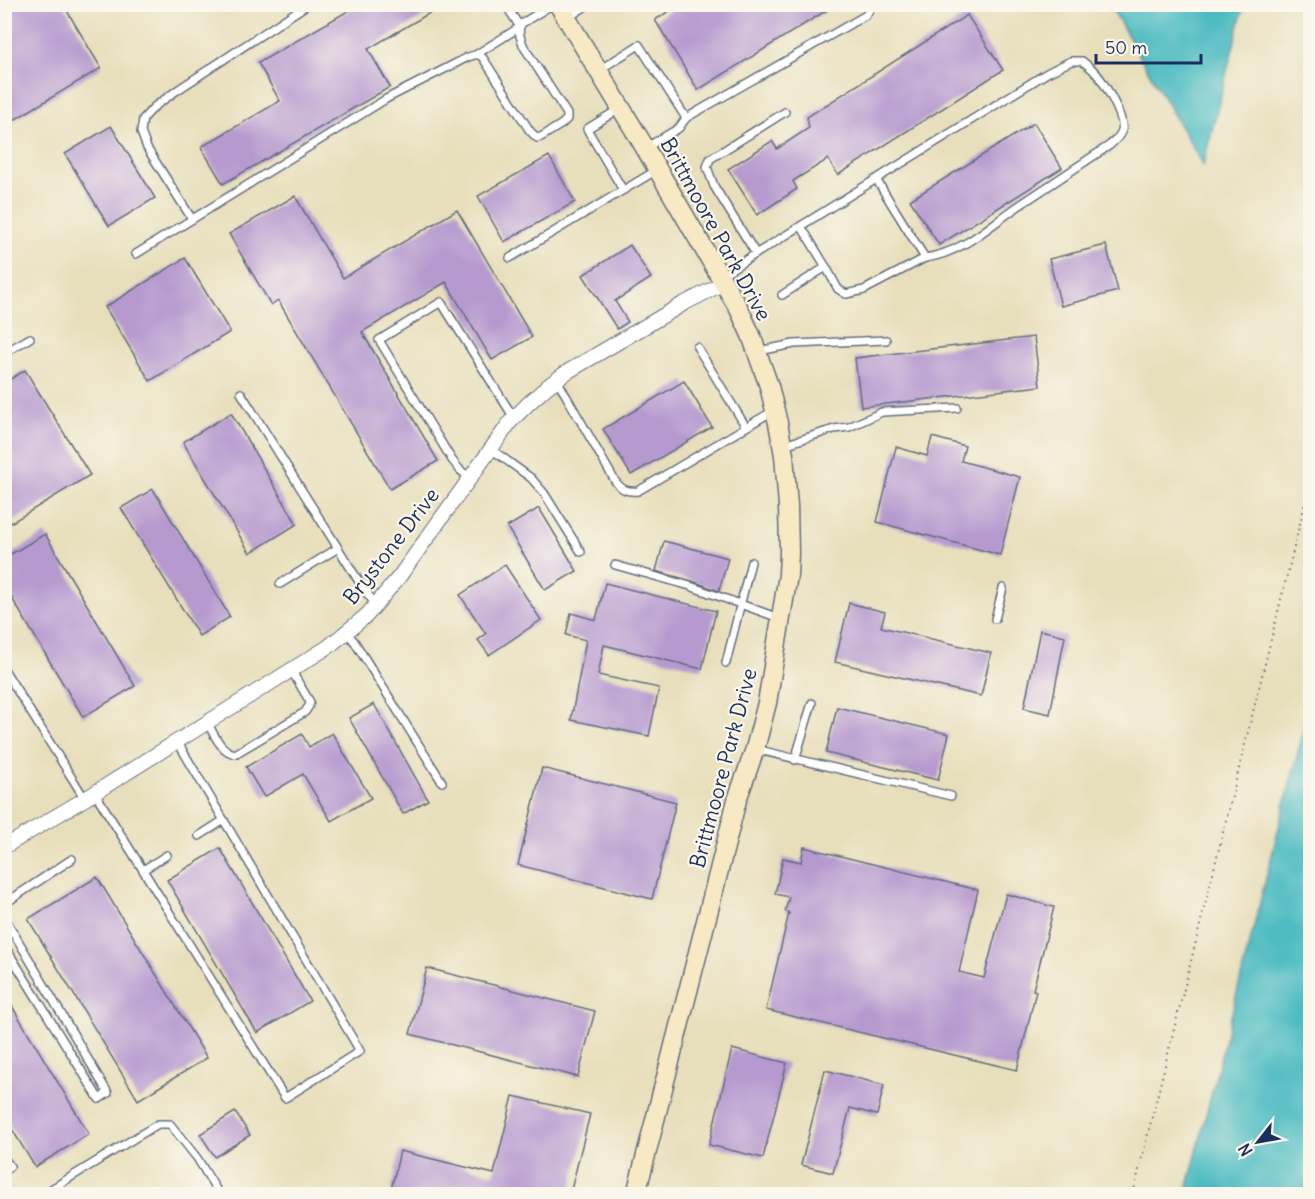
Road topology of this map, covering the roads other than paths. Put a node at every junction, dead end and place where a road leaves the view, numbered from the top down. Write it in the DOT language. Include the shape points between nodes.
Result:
graph roads {
  1 [pos="308,4"];
  2 [pos="506,4"];
  3 [pos="553,4"];
  4 [pos="589,4"];
  5 [pos="873,4"];
  6 [pos="562,11"];
  7 [pos="520,27"];
  8 [pos="477,54"];
  9 [pos="598,70"];
  10 [pos="621,108"];
  11 [pos="785,112"];
  12 [pos="686,118"];
  13 [pos="645,148"];
  14 [pos="657,170"];
  15 [pos="876,179"];
  16 [pos="623,190"];
  17 [pos="192,219"];
  18 [pos="801,226"];
  19 [pos="136,254"];
  20 [pos="756,254"];
  21 [pos="510,258"];
  22 [pos="925,258"];
  23 [pos="826,267"];
  24 [pos="722,279"];
  25 [pos="782,295"];
  26 [pos="30,338"];
  27 [pos="886,340"];
  28 [pos="697,347"];
  29 [pos="757,351"];
  30 [pos="4,353"];
  31 [pos="557,380"];
  32 [pos="241,393"];
  33 [pos="957,408"];
  34 [pos="775,410"];
  35 [pos="514,418"];
  36 [pos="746,427"];
  37 [pos="782,446"];
  38 [pos="491,449"];
  39 [pos="470,478"];
  40 [pos="338,549"];
  41 [pos="581,552"];
  42 [pos="751,562"];
  43 [pos="615,565"];
  44 [pos="280,584"];
  45 [pos="1003,588"];
  46 [pos="376,605"];
  47 [pos="742,606"];
  48 [pos="781,619"];
  49 [pos="995,619"];
  50 [pos="346,632"];
  51 [pos="726,663"];
  52 [pos="290,670"];
  53 [pos="5,671"];
  54 [pos="812,703"];
  55 [pos="207,722"];
  56 [pos="177,741"];
  57 [pos="755,750"];
  58 [pos="795,760"];
  59 [pos="442,782"];
  60 [pos="90,796"];
  61 [pos="951,796"];
  62 [pos="224,820"];
  63 [pos="199,836"];
  64 [pos="4,847"];
  65 [pos="167,855"];
  66 [pos="72,859"];
  67 [pos="143,870"];
  68 [pos="5,902"];
  69 [pos="4,945"];
  70 [pos="42,981"];
  71 [pos="31,988"];
  72 [pos="4,1158"];
  73 [pos="4,1172"];
  74 [pos="43,1194"];
  75 [pos="219,1194"];
  76 [pos="636,1194"];
  1 -- 17 [label="lane" via="176,90 143,119 141,132 147,148"];
  2 -- 7 [label="lane"];
  3 -- 7 [label="lane"];
  4 -- 6 [label="lane"];
  5 -- 12 [label="lane" via="866,15"];
  6 -- 9 [label="street, Brittmoore Park Drive"];
  7 -- 8 [label="lane"];
  7 -- 8 [label="lane" via="524,47 567,114 562,124 537,138"];
  8 -- 17 [label="lane" via="386,99"];
  9 -- 10 [label="street, Brittmoore Park Drive"];
  9 -- 12 [label="lane" via="639,45"];
  10 -- 13 [label="street, Brittmoore Park Drive"];
  10 -- 16 [label="lane" via="587,129"];
  11 -- 20 [label="lane" via="711,159 707,167 714,186"];
  12 -- 13 [label="lane" via="679,128"];
  13 -- 14 [label="street, Brittmoore Park Drive"];
  14 -- 16 [label="lane"];
  14 -- 24 [label="street, Brittmoore Park Drive"];
  15 -- 18 [label="lane"];
  15 -- 22 [label="lane"];
  15 -- 22 [label="lane" via="1071,61 1082,61 1095,71 1119,114 1123,127 1120,135 977,236 952,251"];
  16 -- 21 [label="lane"];
  17 -- 19 [label="lane"];
  18 -- 20 [label="lane"];
  18 -- 23 [label="lane"];
  20 -- 24 [label="lane"];
  22 -- 23 [label="lane" via="864,290 846,294 838,289"];
  23 -- 25 [label="lane"];
  24 -- 29 [label="street, Brittmoore Park Drive"];
  24 -- 31 [label="street, Brystone Drive"];
  26 -- 30 [label="lane"];
  27 -- 29 [label="lane" via="794,344"];
  28 -- 36 [label="lane"];
  29 -- 34 [label="street, Brittmoore Park Drive"];
  31 -- 35 [label="street, Brystone Drive"];
  31 -- 36 [label="lane" via="615,481 629,492 638,491"];
  32 -- 40 [label="lane"];
  33 -- 37 [label="lane" via="882,412 849,427"];
  34 -- 36 [label="lane"];
  34 -- 37 [label="street, Brittmoore Park Drive"];
  35 -- 38 [label="street, Brystone Drive"];
  35 -- 39 [label="lane" via="441,302 379,340 452,460"];
  37 -- 48 [label="street, Brittmoore Park Drive" via="789,553"];
  38 -- 39 [label="street, Brystone Drive"];
  38 -- 41 [label="lane" via="531,478"];
  39 -- 46 [label="street, Brystone Drive"];
  40 -- 44 [label="lane"];
  40 -- 46 [label="lane"];
  42 -- 47 [label="lane"];
  43 -- 47 [label="lane" via="690,586"];
  45 -- 49 [label="lane"];
  46 -- 50 [label="street, Brystone Drive"];
  47 -- 48 [label="lane"];
  47 -- 51 [label="lane"];
  48 -- 57 [label="street, Brittmoore Park Drive"];
  50 -- 52 [label="street, Brystone Drive"];
  50 -- 59 [label="lane"];
  52 -- 55 [label="street, Brystone Drive"];
  52 -- 55 [label="lane" via="310,702 305,712 235,754 225,750"];
  53 -- 60 [label="lane"];
  54 -- 58 [label="lane"];
  55 -- 56 [label="street, Brystone Drive"];
  56 -- 60 [label="street, Brystone Drive"];
  56 -- 62 [label="lane"];
  57 -- 58 [label="lane"];
  57 -- 76 [label="street, Brittmoore Park Drive" via="737,800"];
  58 -- 61 [label="lane"];
  60 -- 64 [label="street, Brystone Drive"];
  60 -- 67 [label="lane"];
  62 -- 63 [label="lane"];
  62 -- 67 [label="lane" via="360,1051 285,1098"];
  65 -- 67 [label="lane"];
  66 -- 68 [label="lane"];
  68 -- 70 [label="lane" via="6,920"];
  69 -- 71 [label="lane"];
  70 -- 71 [label="lane"];
  70 -- 71 [label="lane" via="108,1093 99,1099"];
  72 -- 73 [label="lane" via="10,1166"];
  74 -- 75 [label="lane" via="158,1124 170,1124"];
}
